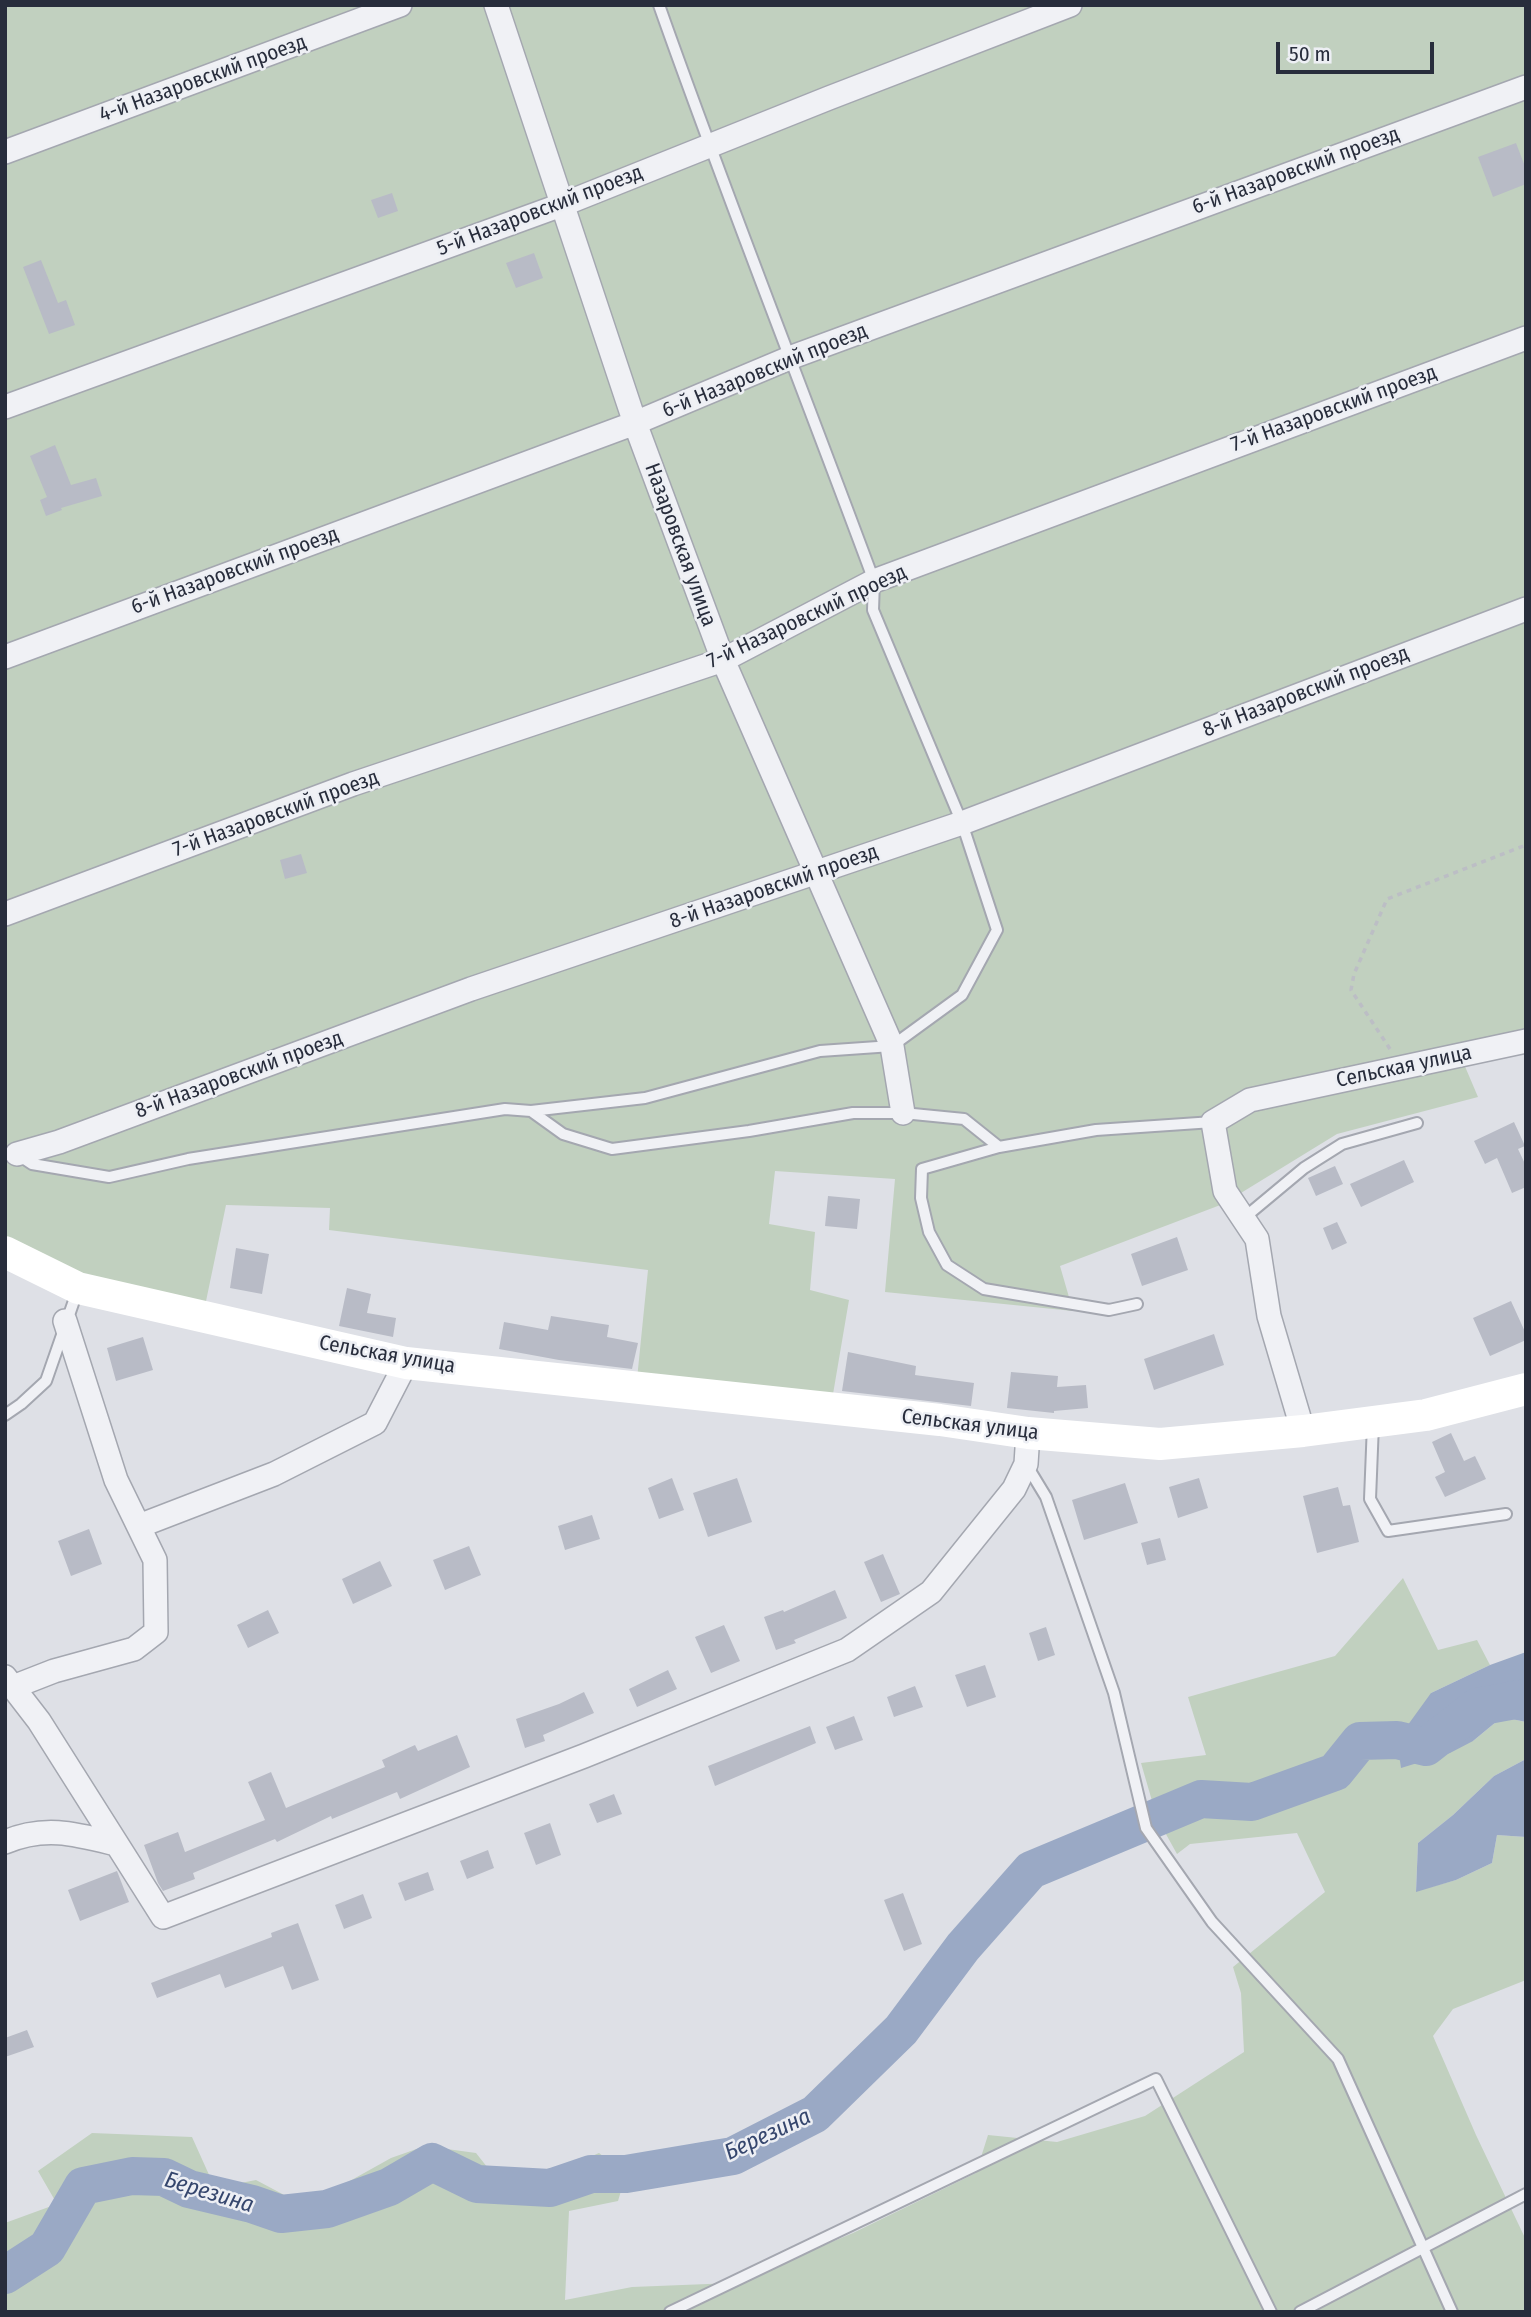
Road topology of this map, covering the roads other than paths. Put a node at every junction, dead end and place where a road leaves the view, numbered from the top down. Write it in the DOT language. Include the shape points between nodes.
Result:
graph roads {
  1 [pos="400,5"];
  2 [pos="496,5"];
  3 [pos="659,5"];
  4 [pos="1070,5"];
  5 [pos="1526,86"];
  6 [pos="709,146"];
  7 [pos="5,152"];
  8 [pos="564,204"];
  9 [pos="1526,338"];
  10 [pos="792,357"];
  11 [pos="5,407"];
  12 [pos="635,423"];
  13 [pos="874,581"];
  14 [pos="1526,609"];
  15 [pos="5,657"];
  16 [pos="723,660"];
  17 [pos="962,823"];
  18 [pos="816,874"];
  19 [pos="5,915"];
  20 [pos="1526,1041"];
  21 [pos="892,1046"];
  22 [pos="531,1111"];
  23 [pos="903,1113"];
  24 [pos="1213,1122"];
  25 [pos="1417,1123"];
  26 [pos="999,1147"];
  27 [pos="11,1155"];
  28 [pos="1244,1218"];
  29 [pos="5,1252"];
  30 [pos="78,1288"];
  31 [pos="1137,1304"];
  32 [pos="65,1321"];
  33 [pos="406,1363"];
  34 [pos="1526,1389"];
  35 [pos="5,1415"];
  36 [pos="1374,1422"];
  37 [pos="1303,1431"];
  38 [pos="1027,1448"];
  39 [pos="1506,1514"];
  40 [pos="139,1526"];
  41 [pos="9,1682"];
  42 [pos="5,1842"];
  43 [pos="116,1844"];
  44 [pos="1526,2194"];
  45 [pos="1424,2247"];
  46 [pos="670,2312"];
  47 [pos="1271,2312"];
  48 [pos="1300,2312"];
  49 [pos="1452,2312"];
  1 -- 7 [label="street, 4-й Назаровский проезд"];
  2 -- 8 [label="street, Назаровская улица"];
  3 -- 6 [label="lane"];
  4 -- 6 [label="street, 5-й Назаровский проезд"];
  5 -- 10 [label="street, 6-й Назаровский проезд"];
  6 -- 8 [label="street, 5-й Назаровский проезд"];
  6 -- 10 [label="lane"];
  8 -- 11 [label="street, 5-й Назаровский проезд"];
  8 -- 12 [label="street, Назаровская улица"];
  9 -- 13 [label="street, 7-й Назаровский проезд"];
  10 -- 12 [label="street, 6-й Назаровский проезд"];
  10 -- 13 [label="lane"];
  12 -- 15 [label="street, 6-й Назаровский проезд"];
  12 -- 16 [label="street, Назаровская улица"];
  13 -- 16 [label="street, 7-й Назаровский проезд"];
  13 -- 17 [label="lane" via="873,610"];
  14 -- 17 [label="street, 8-й Назаровский проезд"];
  16 -- 18 [label="street, Назаровская улица"];
  16 -- 19 [label="street, 7-й Назаровский проезд" via="353,784"];
  17 -- 18 [label="street, 8-й Назаровский проезд"];
  17 -- 21 [label="lane" via="998,930 962,995"];
  18 -- 21 [label="street, Назаровская улица"];
  18 -- 27 [label="street, 8-й Назаровский проезд" via="471,989 59,1142"];
  20 -- 24 [label="street, Сельская улица" via="1250,1100"];
  21 -- 22 [label="lane" via="820,1051 645,1098"];
  21 -- 23 [label="street, Назаровская улица"];
  22 -- 23 [label="lane" via="563,1133 612,1149 853,1113"];
  22 -- 27 [label="lane" via="505,1109 188,1159 109,1177 32,1164"];
  23 -- 26 [label="lane" via="964,1119"];
  24 -- 26 [label="lane" via="1096,1129"];
  24 -- 28 [label="street" via="1225,1191"];
  25 -- 28 [label="lane" via="1342,1144 1304,1168"];
  26 -- 31 [label="lane" via="922,1169 920,1198 929,1232 947,1265 984,1289 1109,1310"];
  28 -- 37 [label="street" via="1257,1239 1269,1316"];
  29 -- 30 [label="street, Сельская улица"];
  30 -- 32 [label="lane"];
  30 -- 33 [label="street, Сельская улица"];
  32 -- 35 [label="lane" via="46,1381"];
  32 -- 40 [label="street" via="116,1480"];
  33 -- 38 [label="street, Сельская улица" via="940,1420"];
  33 -- 40 [label="street" via="375,1423 274,1474"];
  34 -- 36 [label="street, Сельская улица" via="1426,1415"];
  36 -- 37 [label="street, Сельская улица"];
  36 -- 39 [label="lane" via="1370,1499 1388,1531"];
  37 -- 38 [label="street, Сельская улица" via="1160,1444"];
  38 -- 43 [label="street" via="1014,1489 931,1592 847,1650 163,1917"];
  38 -- 45 [label="lane" via="1114,1693 1146,1828 1212,1922 1338,2059"];
  40 -- 41 [label="street" via="155,1560 156,1632 134,1649"];
  41 -- 43 [label="street" via="39,1721"];
  42 -- 43 [label="street" via="63,1831"];
  44 -- 45 [label="lane"];
  45 -- 48 [label="lane"];
  45 -- 49 [label="lane"];
  46 -- 47 [label="lane" via="1156,2079"];
}
